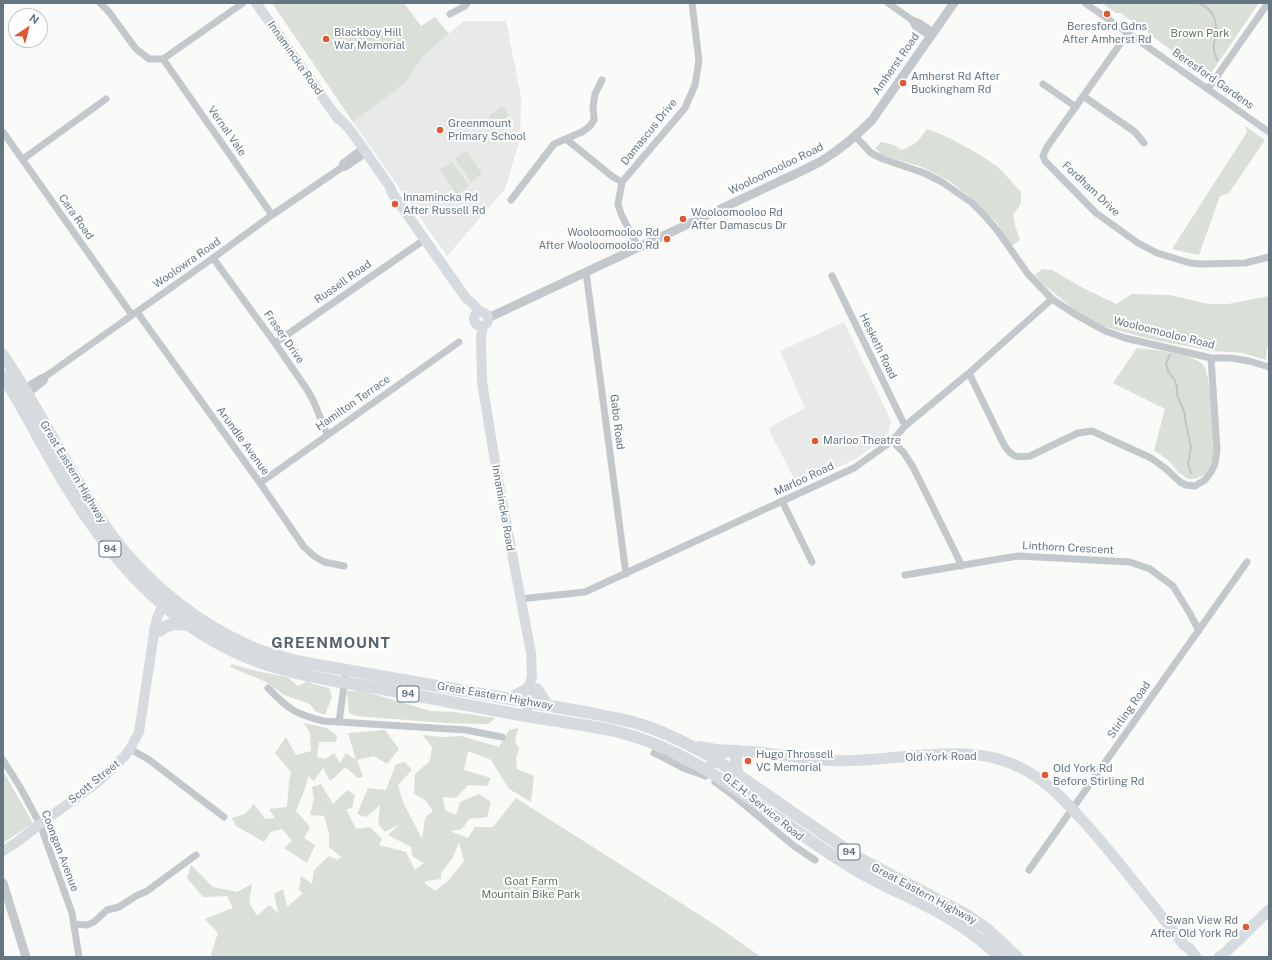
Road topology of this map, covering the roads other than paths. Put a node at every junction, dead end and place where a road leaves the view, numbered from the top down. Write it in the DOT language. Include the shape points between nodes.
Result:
graph roads {
  1 [pos="100,3"];
  2 [pos="243,3"];
  3 [pos="256,3"];
  4 [pos="467,3"];
  5 [pos="692,3"];
  6 [pos="888,3"];
  7 [pos="954,3"];
  8 [pos="1085,3"];
  9 [pos="1268,3"];
  10 [pos="450,14"];
  11 [pos="1128,33"];
  12 [pos="931,34"];
  13 [pos="163,59"];
  14 [pos="602,80"];
  15 [pos="1043,84"];
  16 [pos="1208,89"];
  17 [pos="1083,96"];
  18 [pos="106,99"];
  19 [pos="1076,106"];
  20 [pos="3,132"];
  21 [pos="1269,132"];
  22 [pos="856,137"];
  23 [pos="566,139"];
  24 [pos="1144,143"];
  25 [pos="363,152"];
  26 [pos="22,159"];
  27 [pos="622,182"];
  28 [pos="511,200"];
  29 [pos="272,215"];
  30 [pos="424,240"];
  31 [pos="638,247"];
  32 [pos="1269,257"];
  33 [pos="213,258"];
  34 [pos="586,272"];
  35 [pos="832,276"];
  36 [pos="1052,298"];
  37 [pos="134,313"];
  38 [pos="484,318"];
  39 [pos="459,342"];
  40 [pos="275,343"];
  41 [pos="3,355"];
  42 [pos="1211,358"];
  43 [pos="1269,367"];
  44 [pos="969,373"];
  45 [pos="3,376"];
  46 [pos="21,394"];
  47 [pos="905,426"];
  48 [pos="327,434"];
  49 [pos="892,441"];
  50 [pos="260,483"];
  51 [pos="782,501"];
  52 [pos="812,562"];
  53 [pos="1247,562"];
  54 [pos="344,566"];
  55 [pos="962,566"];
  56 [pos="626,574"];
  57 [pos="905,575"];
  58 [pos="520,598"];
  59 [pos="170,603"];
  60 [pos="188,625"];
  61 [pos="1199,631"];
  62 [pos="157,636"];
  63 [pos="345,677"];
  64 [pos="533,684"];
  65 [pos="268,688"];
  66 [pos="509,699"];
  67 [pos="531,702"];
  68 [pos="546,705"];
  69 [pos="529,716"];
  70 [pos="339,722"];
  71 [pos="502,737"];
  72 [pos="680,741"];
  73 [pos="130,749"];
  74 [pos="737,751"];
  75 [pos="654,753"];
  76 [pos="671,756"];
  77 [pos="3,760"];
  78 [pos="719,762"];
  79 [pos="710,773"];
  80 [pos="739,776"];
  81 [pos="1072,809"];
  82 [pos="224,817"];
  83 [pos="40,824"];
  84 [pos="3,851"];
  85 [pos="196,855"];
  86 [pos="815,860"];
  87 [pos="1029,870"];
  88 [pos="3,883"];
  89 [pos="1269,910"];
  90 [pos="74,924"];
  91 [pos="1184,945"];
  92 [pos="1222,956"];
  93 [pos="26,957"];
  94 [pos="79,957"];
  95 [pos="1000,957"];
  96 [pos="1017,957"];
  97 [pos="1189,957"];
  98 [pos="1196,957"];
  1 -- 13 [label="street" via="136,49 149,59"];
  2 -- 13 [label="street"];
  3 -- 25 [label="main road, Innamincka Road" via="334,113 351,131"];
  4 -- 10 [label="street"];
  5 -- 27 [label="street, Damascus Drive" via="699,61 695,85 685,108"];
  6 -- 12 [label="street" via="918,22"];
  7 -- 12 [label="street, Amherst Road"];
  8 -- 11 [label="street, Beresford Gardens"];
  9 -- 16 [label="street"];
  11 -- 16 [label="street, Beresford Gardens"];
  11 -- 17 [label="street, Fordham Drive"];
  12 -- 22 [label="street, Amherst Road" via="877,113"];
  13 -- 29 [label="street, Vernal Vale"];
  14 -- 23 [label="street" via="593,107 594,120 582,132"];
  15 -- 19 [label="street"];
  16 -- 21 [label="street, Beresford Gardens"];
  17 -- 19 [label="street, Fordham Drive"];
  17 -- 24 [label="street" via="1135,132"];
  18 -- 26 [label="street"];
  19 -- 32 [label="street, Fordham Drive" via="1043,156 1096,213 1157,254 1190,263 1245,263"];
  20 -- 26 [label="street, Cara Road"];
  22 -- 31 [label="street, Wooloomooloo Road" via="822,160 771,186"];
  22 -- 36 [label="street, Wooloomooloo Road" via="871,153 883,160 924,172 972,202 997,230 1028,274"];
  23 -- 27 [label="street"];
  23 -- 28 [label="street" via="554,144"];
  25 -- 29 [label="street, Woolowra Road" via="346,167"];
  25 -- 30 [label="main road, Innamincka Road" via="390,187"];
  26 -- 37 [label="street, Cara Road"];
  27 -- 31 [label="street, Damascus Drive" via="618,204"];
  29 -- 33 [label="street, Woolowra Road"];
  30 -- 38 [label="main road, Innamincka Road" via="466,298 467,305"];
  30 -- 40 [label="street, Russell Road"];
  31 -- 34 [label="street, Wooloomooloo Road"];
  33 -- 37 [label="street, Woolowra Road"];
  33 -- 40 [label="street, Fraser Drive"];
  34 -- 38 [label="street, Wooloomooloo Road"];
  34 -- 56 [label="street, Gabo Road"];
  35 -- 47 [label="street, Hesketh Road"];
  36 -- 42 [label="street, Wooloomooloo Road" via="1105,331"];
  36 -- 44 [label="street, Marloo Road"];
  37 -- 46 [label="street, Woolowra Road"];
  37 -- 50 [label="street, Arundle Avenue"];
  38 -- 58 [label="main road, Innamincka Road" via="479,336 482,382"];
  39 -- 48 [label="street, Hamilton Terrace"];
  40 -- 48 [label="street, Fraser Drive" via="313,400"];
  41 -- 46 [label="highway, Great Eastern Highway / 94"];
  42 -- 43 [label="street, Wooloomooloo Road" via="1231,358"];
  42 -- 44 [label="street" via="1217,456 1206,480 1195,486 1180,482 1151,458 1092,431 1078,433 1030,456 1014,456 1004,446"];
  44 -- 47 [label="street, Marloo Road"];
  45 -- 46 [label="highway, Great Eastern Highway / 94"];
  46 -- 59 [label="highway, Great Eastern Highway / 94" via="70,493 96,531 149,592"];
  47 -- 49 [label="street, Marloo Road"];
  48 -- 50 [label="street, Hamilton Terrace"];
  49 -- 51 [label="street, Marloo Road" via="854,468"];
  49 -- 55 [label="street" via="913,467"];
  50 -- 54 [label="street, Arundle Avenue" via="304,547 324,562"];
  51 -- 52 [label="street"];
  51 -- 56 [label="street, Marloo Road"];
  53 -- 61 [label="street, Stirling Road"];
  55 -- 57 [label="street, Linthorn Crescent"];
  55 -- 61 [label="street, Linthorn Crescent" via="1019,556 1130,562 1150,569 1173,586"];
  56 -- 58 [label="street, Marloo Road" via="585,592"];
  58 -- 64 [label="main road, Innamincka Road" via="531,653"];
  59 -- 60 [label="highway, Great Eastern Highway / 94"];
  59 -- 62 [label="main road, Scott Street"];
  59 -- 63 [label="highway, Great Eastern Highway / 94" via="243,643"];
  60 -- 62 [label="highway" via="165,626"];
  60 -- 63 [label="highway, Great Eastern Highway / 94" via="222,646 253,660 290,672"];
  61 -- 81 [label="street, Stirling Road"];
  62 -- 73 [label="main road, Scott Street" via="139,732"];
  63 -- 66 [label="highway, Great Eastern Highway / 94"];
  63 -- 69 [label="highway, Great Eastern Highway / 94"];
  63 -- 70 [label="street"];
  64 -- 66 [label="highway"];
  64 -- 67 [label="main road, Innamincka Road"];
  64 -- 68 [label="highway"];
  65 -- 70 [label="street" via="282,703 306,717"];
  66 -- 67 [label="highway, Great Eastern Highway / 94"];
  67 -- 68 [label="highway, Great Eastern Highway / 94"];
  67 -- 69 [label="main road, Innamincka Road"];
  68 -- 72 [label="highway, Great Eastern Highway / 94" via="633,722 656,729"];
  69 -- 76 [label="highway, Great Eastern Highway / 94" via="611,731 651,742"];
  70 -- 71 [label="street" via="466,730"];
  72 -- 74 [label="highway" via="705,748"];
  72 -- 76 [label="street"];
  72 -- 78 [label="highway, Great Eastern Highway / 94"];
  73 -- 82 [label="street" via="148,758"];
  73 -- 83 [label="main road, Scott Street" via="98,782"];
  74 -- 78 [label="main road" via="733,757"];
  74 -- 80 [label="highway" via="736,770"];
  74 -- 81 [label="main road, Old York Road" via="819,760 968,754 1010,763 1024,769 1040,779"];
  75 -- 76 [label="street, G.E.H. Service Road"];
  76 -- 79 [label="highway, Great Eastern Highway / 94"];
  76 -- 86 [label="street, G.E.H. Service Road" via="684,769 699,772 734,796 794,846"];
  77 -- 83 [label="street, Coongan Avenue"];
  78 -- 79 [label="main road"];
  78 -- 80 [label="highway, Great Eastern Highway / 94"];
  79 -- 95 [label="highway, Great Eastern Highway / 94" via="852,868 961,925"];
  80 -- 96 [label="highway, Great Eastern Highway / 94" via="857,857 966,915 987,929"];
  81 -- 87 [label="street, Stirling Road"];
  81 -- 91 [label="main road, Old York Road" via="1118,861"];
  83 -- 84 [label="main road, Scott Street"];
  83 -- 90 [label="street, Coongan Avenue"];
  85 -- 90 [label="street" via="147,891 119,907 107,910 94,922 86,925"];
  88 -- 93 [label="street"];
  89 -- 92 [label="main road"];
  90 -- 94 [label="street, Coongan Avenue"];
  91 -- 97 [label="main road, Old York Road"];
  91 -- 98 [label="main road, Old York Road"];
}
